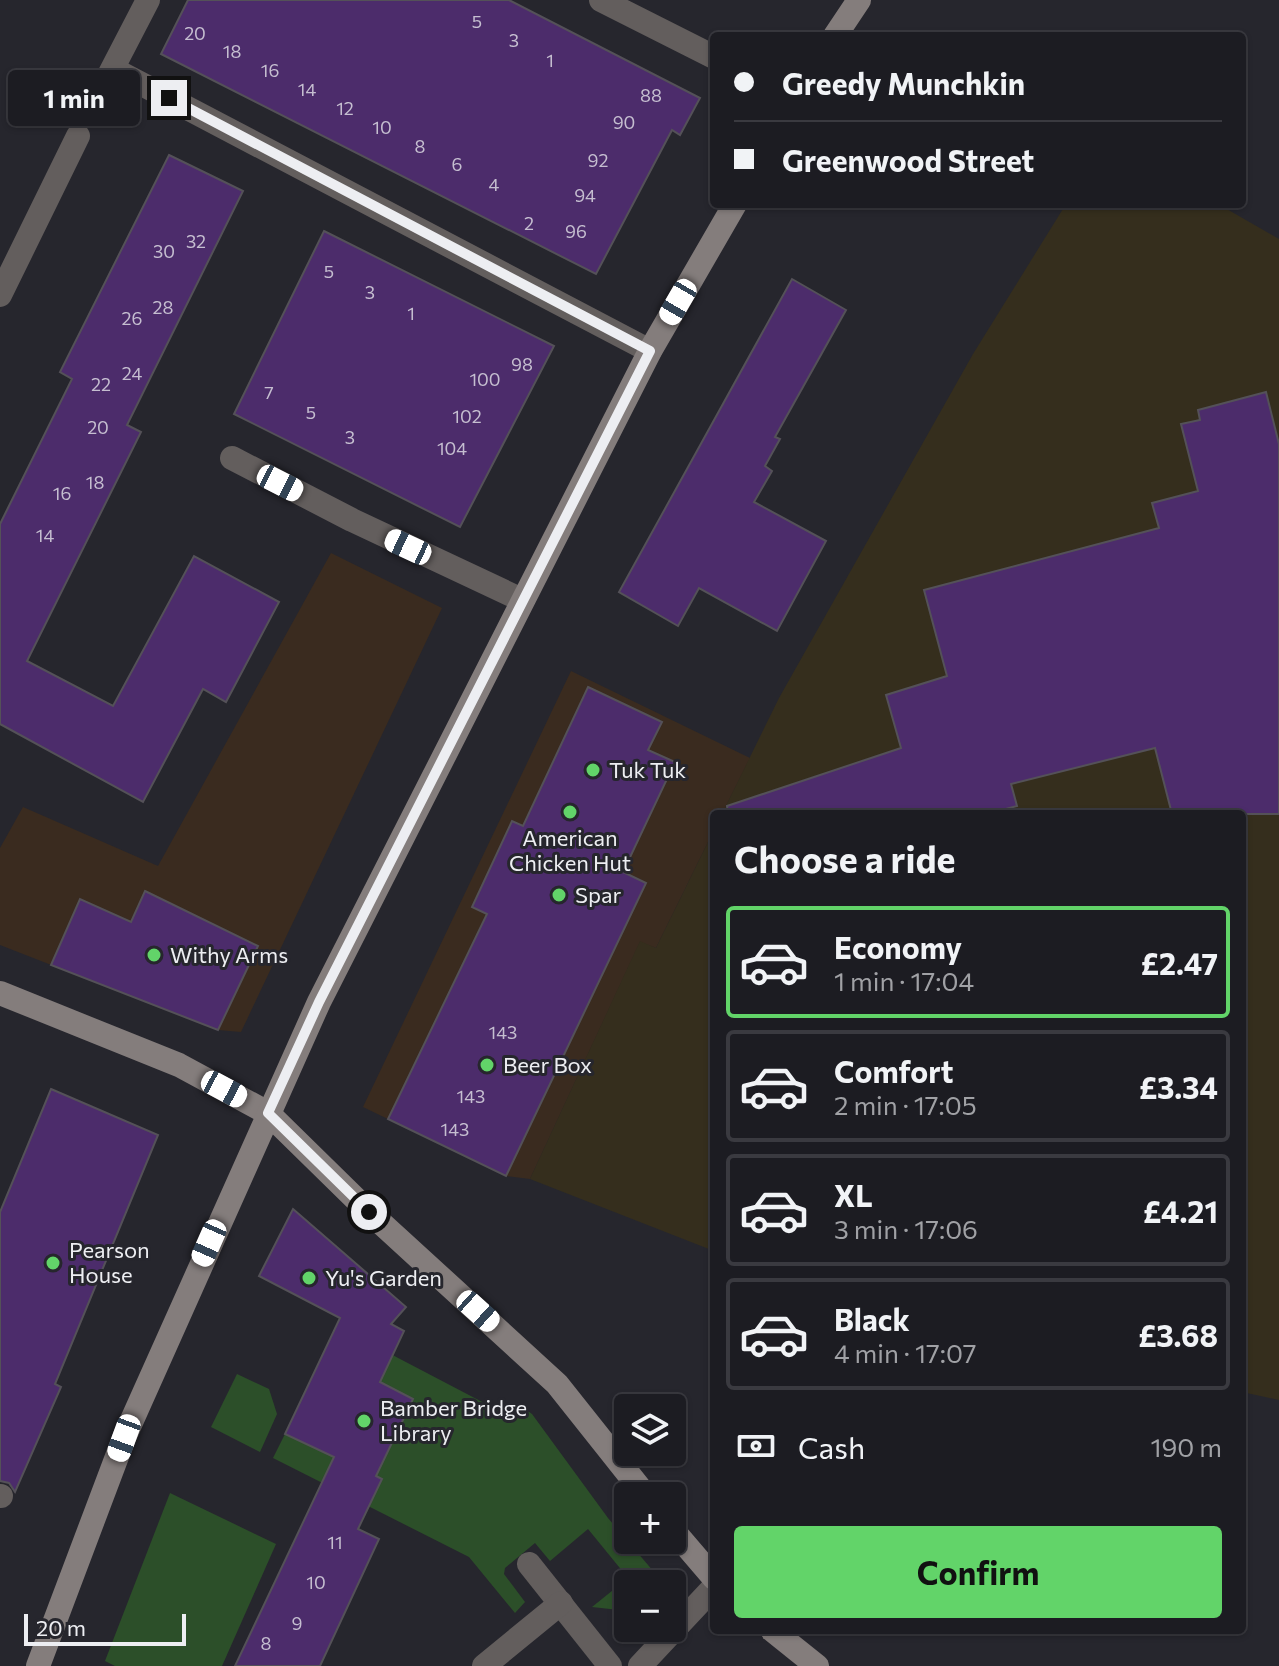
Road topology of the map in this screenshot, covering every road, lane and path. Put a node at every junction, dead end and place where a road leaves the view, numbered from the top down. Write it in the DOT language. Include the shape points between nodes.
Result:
graph roads {
  1 [pos="148,0"];
  2 [pos="601,0"];
  3 [pos="859,0"];
  4 [pos="838,32"];
  5 [pos="710,55"];
  6 [pos="78,136"];
  7 [pos="733,208"];
  8 [pos="0,295"];
  9 [pos="650,351"];
  10 [pos="232,458"];
  11 [pos="522,600"];
  12 [pos="0,993"];
  13 [pos="268,1113"];
  14 [pos="635,1482"];
  15 [pos="686,1545"];
  16 [pos="529,1564"];
  17 [pos="710,1573"];
  18 [pos="710,1591"];
  19 [pos="561,1603"];
  20 [pos="777,1634"];
  21 [pos="38,1666"];
  22 [pos="484,1666"];
  23 [pos="610,1666"];
  24 [pos="640,1666"];
  25 [pos="817,1666"];
  1 -- 9 [label="street" via="108,76"];
  2 -- 5 [label="street"];
  3 -- 4 [label="main road"];
  6 -- 8 [label="street"];
  7 -- 9 [label="main road"];
  9 -- 11 [label="main road"];
  10 -- 11 [label="street"];
  11 -- 13 [label="main road"];
  12 -- 13 [label="main road" via="133,1045"];
  13 -- 14 [label="main road" via="557,1384"];
  13 -- 21 [label="main road" via="124,1438"];
  15 -- 17 [label="main road"];
  16 -- 19 [label="street"];
  18 -- 24 [label="street"];
  19 -- 22 [label="street"];
  19 -- 23 [label="street"];
  20 -- 25 [label="main road"];
}
